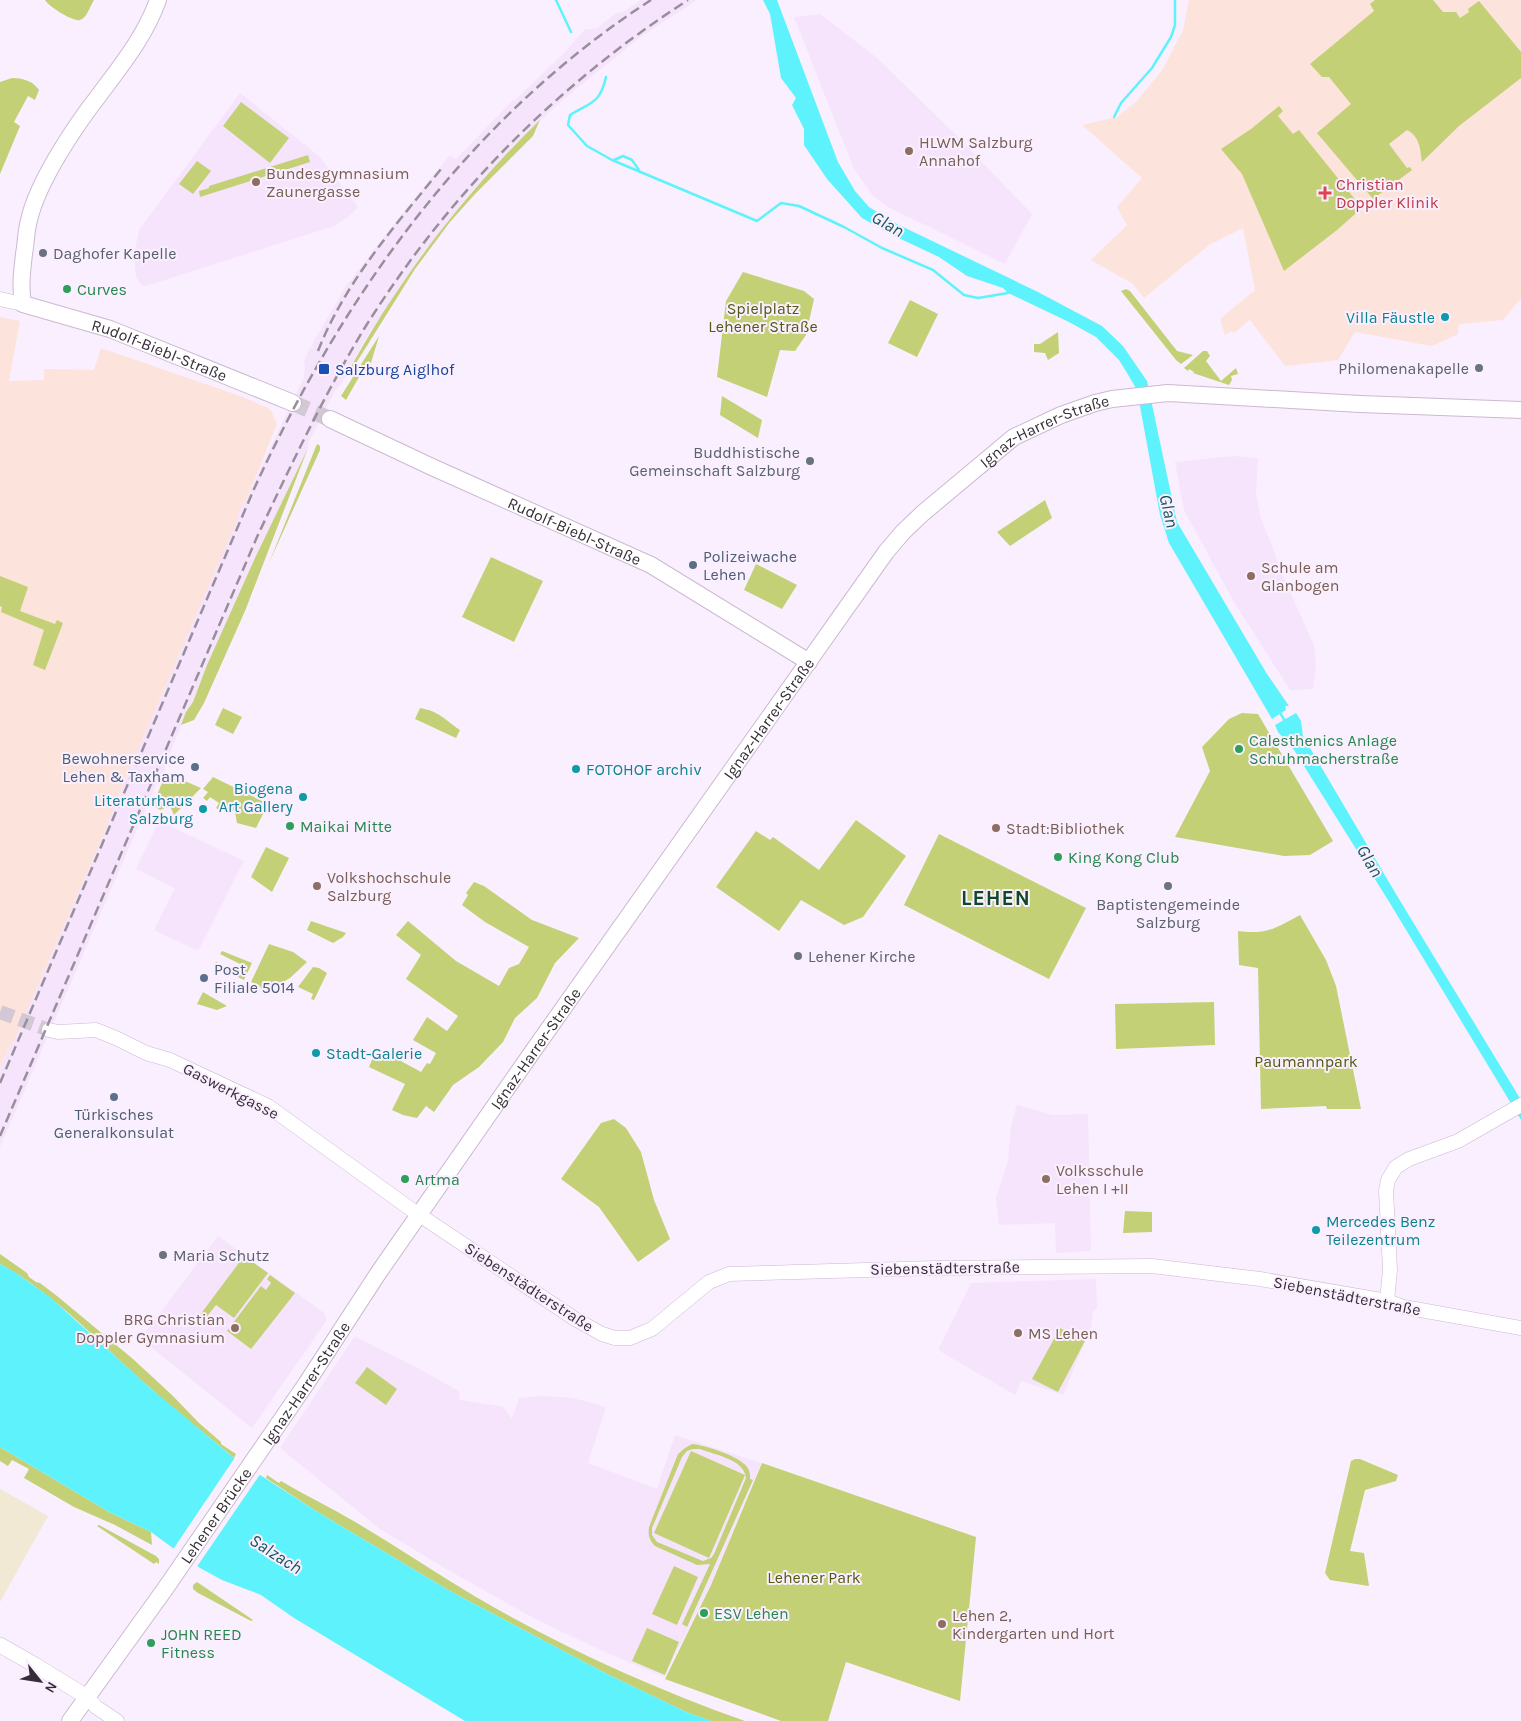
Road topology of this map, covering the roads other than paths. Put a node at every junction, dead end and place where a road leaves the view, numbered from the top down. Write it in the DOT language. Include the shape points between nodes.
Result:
graph roads {
  1 [pos="158,0"];
  2 [pos="0,299"];
  3 [pos="23,304"];
  4 [pos="293,403"];
  5 [pos="1521,410"];
  6 [pos="330,419"];
  7 [pos="809,662"];
  8 [pos="50,1030"];
  9 [pos="1521,1105"];
  10 [pos="419,1215"];
  11 [pos="1387,1301"];
  12 [pos="1521,1328"];
  13 [pos="259,1450"];
  14 [pos="0,1645"];
  15 [pos="86,1697"];
  16 [pos="70,1721"];
  17 [pos="117,1721"];
  1 -- 3 [label="main road" via="142,37 72,134 42,185 29,219 20,284"];
  2 -- 3 [label="street"];
  3 -- 4 [label="main road, Rudolf-Biebl-Straße" via="110,329"];
  5 -- 7 [label="main road, Ignaz-Harrer-Straße" via="1157,394 1096,403 1061,415 1004,444 904,532 886,552"];
  6 -- 7 [label="main road, Rudolf-Biebl-Straße" via="651,565"];
  7 -- 10 [label="main road, Ignaz-Harrer-Straße"];
  8 -- 10 [label="street, Gaswerkgasse" via="96,1030 264,1104"];
  9 -- 11 [label="street" via="1458,1141 1396,1167 1386,1191 1390,1270"];
  10 -- 11 [label="street, Siebenstädterstraße" via="580,1322 615,1338 630,1338 652,1329 710,1282 729,1274 1152,1266 1260,1279"];
  10 -- 13 [label="main road, Ignaz-Harrer-Straße"];
  11 -- 12 [label="street, Siebenstädterstraße" via="1404,1307"];
  13 -- 15 [label="main road, Lehener Brücke" via="172,1580"];
  14 -- 15 [label="main road"];
  15 -- 16 [label="main road, Lehener Brücke"];
  15 -- 17 [label="street"];
}
